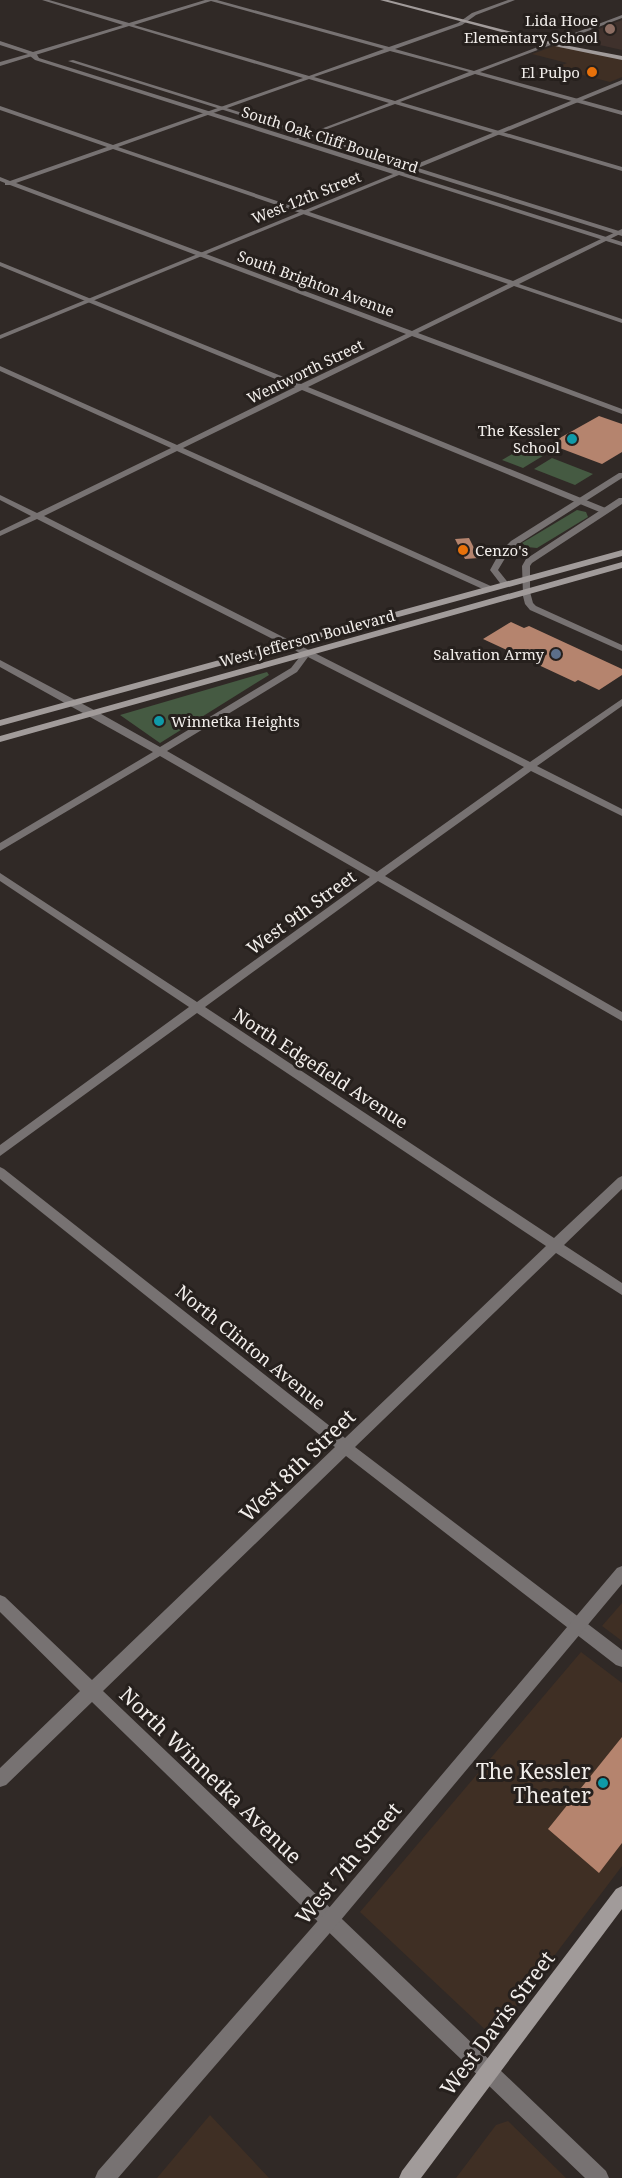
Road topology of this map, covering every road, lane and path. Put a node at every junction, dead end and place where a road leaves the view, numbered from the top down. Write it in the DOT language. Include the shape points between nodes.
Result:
graph roads {
  1 [pos="44,0"];
  2 [pos="211,0"];
  3 [pos="382,0"];
  4 [pos="402,0"];
  5 [pos="513,0"];
  6 [pos="622,16"];
  7 [pos="467,19"];
  8 [pos="129,25"];
  9 [pos="560,40"];
  10 [pos="0,43"];
  11 [pos="551,43"];
  12 [pos="390,49"];
  13 [pos="34,54"];
  14 [pos="50,54"];
  15 [pos="622,55"];
  16 [pos="61,57"];
  17 [pos="0,64"];
  18 [pos="476,72"];
  19 [pos="309,77"];
  20 [pos="622,82"];
  21 [pos="578,101"];
  22 [pos="394,102"];
  23 [pos="0,108"];
  24 [pos="222,108"];
  25 [pos="208,113"];
  26 [pos="622,113"];
  27 [pos="497,133"];
  28 [pos="308,135"];
  29 [pos="294,141"];
  30 [pos="113,147"];
  31 [pos="414,168"];
  32 [pos="622,169"];
  33 [pos="399,174"];
  34 [pos="0,179"];
  35 [pos="10,183"];
  36 [pos="0,187"];
  37 [pos="304,212"];
  38 [pos="621,232"];
  39 [pos="606,239"];
  40 [pos="622,244"];
  41 [pos="201,255"];
  42 [pos="0,264"];
  43 [pos="513,284"];
  44 [pos="91,301"];
  45 [pos="622,321"];
  46 [pos="413,333"];
  47 [pos="0,337"];
  48 [pos="0,368"];
  49 [pos="302,388"];
  50 [pos="622,412"];
  51 [pos="178,448"];
  52 [pos="622,475"];
  53 [pos="0,496"];
  54 [pos="622,500"];
  55 [pos="580,501"];
  56 [pos="605,511"];
  57 [pos="38,516"];
  58 [pos="0,534"];
  59 [pos="622,553"];
  60 [pos="622,565"];
  61 [pos="526,579"];
  62 [pos="506,585"];
  63 [pos="490,589"];
  64 [pos="526,592"];
  65 [pos="288,643"];
  66 [pos="622,648"];
  67 [pos="307,653"];
  68 [pos="0,663"];
  69 [pos="622,702"];
  70 [pos="72,703"];
  71 [pos="91,712"];
  72 [pos="0,723"];
  73 [pos="0,739"];
  74 [pos="160,752"];
  75 [pos="531,766"];
  76 [pos="622,813"];
  77 [pos="0,848"];
  78 [pos="0,876"];
  79 [pos="377,878"];
  80 [pos="197,1008"];
  81 [pos="622,1017"];
  82 [pos="0,1151"];
  83 [pos="0,1172"];
  84 [pos="622,1181"];
  85 [pos="556,1245"];
  86 [pos="622,1290"];
  87 [pos="345,1447"];
  88 [pos="622,1574"];
  89 [pos="0,1602"];
  90 [pos="578,1626"];
  91 [pos="622,1660"];
  92 [pos="93,1691"];
  93 [pos="0,1779"];
  94 [pos="622,1895"];
  95 [pos="329,1921"];
  96 [pos="488,2073"];
  97 [pos="105,2178"];
  98 [pos="408,2178"];
  99 [pos="599,2178"];
  1 -- 8 [label="street"];
  2 -- 8 [label="street"];
  2 -- 12 [label="street"];
  3 -- 7 [label="main road"];
  4 -- 7 [label="main road"];
  5 -- 7 [label="street"];
  6 -- 9 [label="street"];
  7 -- 9 [label="main road"];
  7 -- 11 [label="main road"];
  7 -- 12 [label="street"];
  8 -- 13 [label="street"];
  8 -- 19 [label="street"];
  9 -- 11 [label="street"];
  9 -- 15 [label="main road"];
  10 -- 13 [label="street, South Oak Cliff Boulevard"];
  11 -- 15 [label="main road"];
  11 -- 18 [label="street"];
  12 -- 18 [label="street"];
  12 -- 19 [label="street"];
  13 -- 14 [label="street, South Oak Cliff Boulevard"];
  13 -- 17 [label="street"];
  13 -- 25 [label="street, South Oak Cliff Boulevard" via="37,59"];
  16 -- 24 [label="street, South Oak Cliff Boulevard"];
  18 -- 21 [label="street"];
  18 -- 22 [label="street"];
  19 -- 22 [label="street"];
  19 -- 24 [label="street"];
  20 -- 21 [label="street, West 12th Street"];
  21 -- 26 [label="street"];
  21 -- 27 [label="street, West 12th Street"];
  22 -- 27 [label="street"];
  22 -- 28 [label="street"];
  23 -- 30 [label="street"];
  24 -- 25 [label="street"];
  24 -- 28 [label="street, South Oak Cliff Boulevard"];
  25 -- 29 [label="street, South Oak Cliff Boulevard"];
  25 -- 30 [label="street"];
  27 -- 31 [label="street, West 12th Street"];
  27 -- 32 [label="street"];
  28 -- 29 [label="street"];
  28 -- 31 [label="street, South Oak Cliff Boulevard"];
  29 -- 33 [label="street, South Oak Cliff Boulevard"];
  30 -- 35 [label="street"];
  30 -- 37 [label="street"];
  31 -- 33 [label="street, West 12th Street"];
  31 -- 38 [label="street, South Oak Cliff Boulevard"];
  33 -- 37 [label="street, West 12th Street"];
  33 -- 39 [label="street, South Oak Cliff Boulevard"];
  34 -- 35 [label="street, South Brighton Avenue"];
  35 -- 36 [label="street"];
  35 -- 41 [label="street, South Brighton Avenue"];
  37 -- 41 [label="street, West 12th Street"];
  37 -- 43 [label="street"];
  38 -- 39 [label="street, Wentworth Street"];
  39 -- 40 [label="street, South Oak Cliff Boulevard"];
  39 -- 43 [label="street, Wentworth Street"];
  41 -- 44 [label="street, West 12th Street"];
  41 -- 46 [label="street, South Brighton Avenue"];
  42 -- 44 [label="street"];
  43 -- 45 [label="street"];
  43 -- 46 [label="street, Wentworth Street"];
  44 -- 47 [label="street, West 12th Street"];
  44 -- 49 [label="street"];
  46 -- 49 [label="street, Wentworth Street"];
  46 -- 50 [label="street, South Brighton Avenue"];
  48 -- 51 [label="street"];
  49 -- 51 [label="street, Wentworth Street"];
  49 -- 55 [label="street"];
  51 -- 57 [label="street, Wentworth Street"];
  51 -- 63 [label="street"];
  52 -- 55 [label="street"];
  53 -- 57 [label="street"];
  54 -- 56 [label="street"];
  55 -- 56 [label="street"];
  55 -- 62 [label="street" via="503,554 494,570"];
  56 -- 61 [label="street" via="529,561"];
  57 -- 58 [label="street, Wentworth Street"];
  57 -- 65 [label="street"];
  59 -- 61 [label="main road, West Jefferson Boulevard"];
  60 -- 64 [label="main road, West Jefferson Boulevard"];
  61 -- 62 [label="main road, West Jefferson Boulevard"];
  61 -- 64 [label="street"];
  62 -- 63 [label="main road, West Jefferson Boulevard"];
  63 -- 65 [label="main road, West Jefferson Boulevard"];
  64 -- 66 [label="street" via="533,608"];
  64 -- 67 [label="main road, West Jefferson Boulevard"];
  65 -- 67 [label="street"];
  65 -- 70 [label="main road, West Jefferson Boulevard"];
  67 -- 71 [label="main road, West Jefferson Boulevard"];
  67 -- 74 [label="street" via="289,674"];
  67 -- 75 [label="street"];
  68 -- 70 [label="street"];
  69 -- 75 [label="street, West 9th Street"];
  70 -- 71 [label="street"];
  70 -- 72 [label="main road, West Jefferson Boulevard"];
  71 -- 73 [label="main road, West Jefferson Boulevard"];
  71 -- 74 [label="street"];
  74 -- 77 [label="street"];
  74 -- 79 [label="street"];
  75 -- 76 [label="street"];
  75 -- 79 [label="street, West 9th Street"];
  78 -- 80 [label="street, North Edgefield Avenue"];
  79 -- 80 [label="street, West 9th Street"];
  79 -- 81 [label="street"];
  80 -- 82 [label="street, West 9th Street"];
  80 -- 85 [label="street, North Edgefield Avenue"];
  83 -- 87 [label="street, North Clinton Avenue"];
  84 -- 85 [label="street, West 8th Street"];
  85 -- 86 [label="street, North Edgefield Avenue"];
  85 -- 87 [label="street, West 8th Street"];
  87 -- 90 [label="street, North Clinton Avenue"];
  87 -- 92 [label="street, West 8th Street"];
  88 -- 90 [label="street, West 7th Street"];
  89 -- 92 [label="street, North Winnetka Avenue"];
  90 -- 91 [label="street, North Clinton Avenue"];
  90 -- 95 [label="street, West 7th Street"];
  92 -- 93 [label="street, West 8th Street"];
  92 -- 95 [label="street, North Winnetka Avenue"];
  94 -- 96 [label="main road, West Davis Street"];
  95 -- 96 [label="street, North Winnetka Avenue"];
  95 -- 97 [label="street, West 7th Street"];
  96 -- 98 [label="main road, West Davis Street"];
  96 -- 99 [label="street, North Winnetka Avenue"];
}
